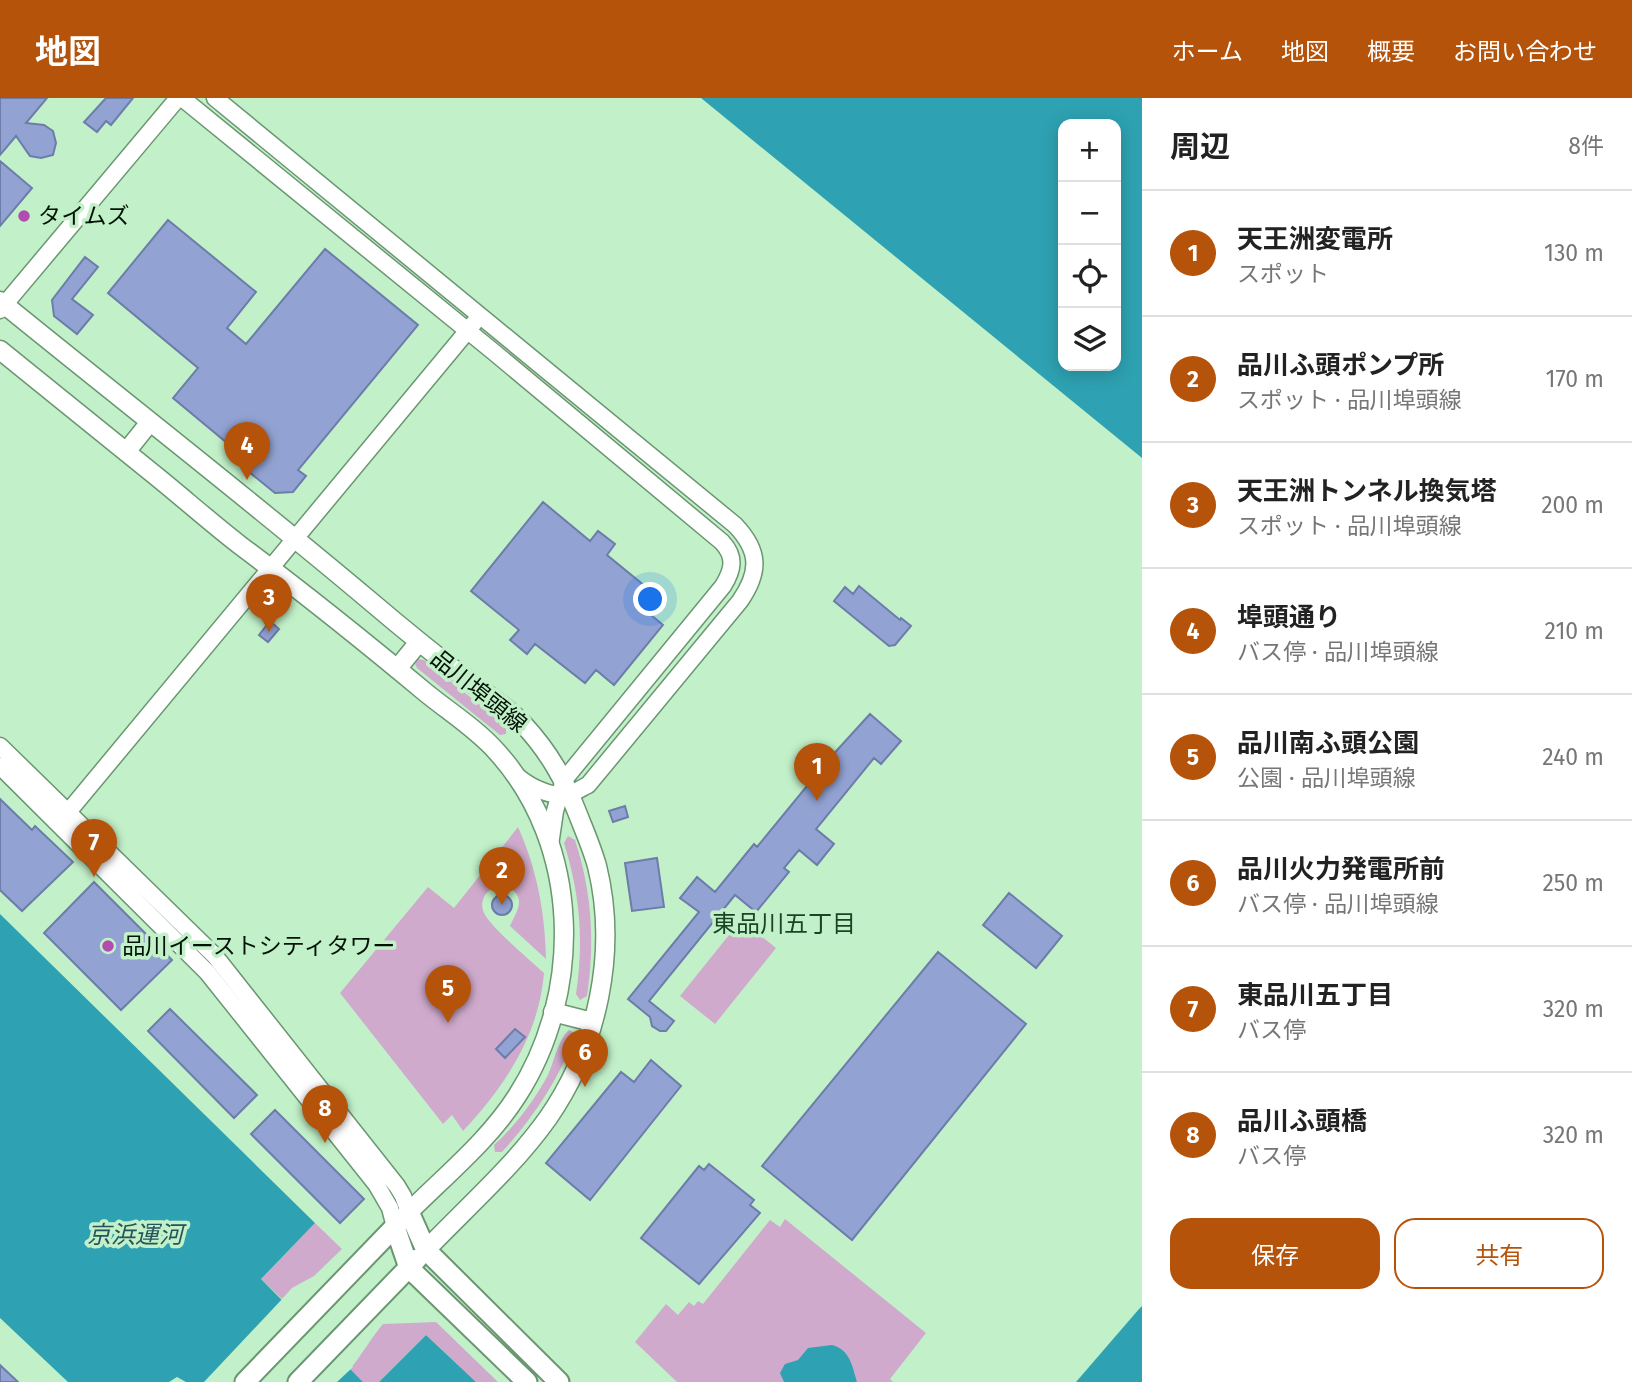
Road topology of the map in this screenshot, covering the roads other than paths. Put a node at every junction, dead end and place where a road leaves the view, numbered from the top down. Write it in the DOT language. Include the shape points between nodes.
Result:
graph roads {
  1 [pos="180,98"];
  2 [pos="215,98"];
  3 [pos="1,305"];
  4 [pos="480,316"];
  5 [pos="468,331"];
  6 [pos="0,350"];
  7 [pos="150,422"];
  8 [pos="126,452"];
  9 [pos="295,540"];
  10 [pos="272,568"];
  11 [pos="419,642"];
  12 [pos="397,668"];
  13 [pos="0,746"];
  14 [pos="0,766"];
  15 [pos="511,770"];
  16 [pos="565,790"];
  17 [pos="64,818"];
  18 [pos="550,845"];
  19 [pos="553,1013"];
  20 [pos="593,1022"];
  21 [pos="409,1212"];
  22 [pos="394,1227"];
  23 [pos="426,1250"];
  24 [pos="408,1268"];
  25 [pos="245,1382"];
  26 [pos="299,1382"];
  27 [pos="527,1382"];
  28 [pos="559,1382"];
  1 -- 3 [label="street"];
  1 -- 5 [label="street"];
  2 -- 4 [label="street"];
  3 -- 7 [label="main road, 品川埠頭線"];
  4 -- 5 [label="street"];
  4 -- 16 [label="street" via="735,525 755,560 749,588 737,606 600,773 588,785"];
  5 -- 9 [label="street"];
  5 -- 16 [label="street" via="722,542 732,557 723,586"];
  6 -- 8 [label="main road, 品川埠頭線"];
  7 -- 8 [label="main road"];
  7 -- 9 [label="main road, 品川埠頭線"];
  8 -- 10 [label="main road, 品川埠頭線"];
  9 -- 10 [label="street"];
  9 -- 11 [label="main road, 品川埠頭線"];
  10 -- 12 [label="main road, 品川埠頭線"];
  10 -- 17 [label="street"];
  11 -- 12 [label="main road"];
  11 -- 16 [label="main road, 品川埠頭線" via="522,722 551,758"];
  12 -- 15 [label="main road, 品川埠頭線" via="496,751"];
  13 -- 17 [label="street"];
  14 -- 17 [label="street"];
  15 -- 16 [label="street" via="538,789"];
  15 -- 18 [label="main road, 品川埠頭線"];
  16 -- 18 [label="street" via="555,811"];
  16 -- 20 [label="main road, 品川埠頭線" via="597,866 602,895 605,956"];
  17 -- 21 [label="street" via="228,971 397,1186"];
  17 -- 22 [label="street" via="207,972 376,1184 390,1208"];
  18 -- 19 [label="main road, 品川埠頭線" via="564,930"];
  19 -- 20 [label="main road"];
  19 -- 21 [label="main road, 品川埠頭線" via="517,1096 494,1126"];
  20 -- 23 [label="main road, 品川埠頭線" via="570,1079 547,1118"];
  21 -- 22 [label="main road"];
  21 -- 23 [label="main road"];
  22 -- 24 [label="main road"];
  22 -- 25 [label="main road"];
  23 -- 24 [label="main road"];
  23 -- 28 [label="main road"];
  24 -- 26 [label="main road"];
  24 -- 27 [label="main road"];
}
